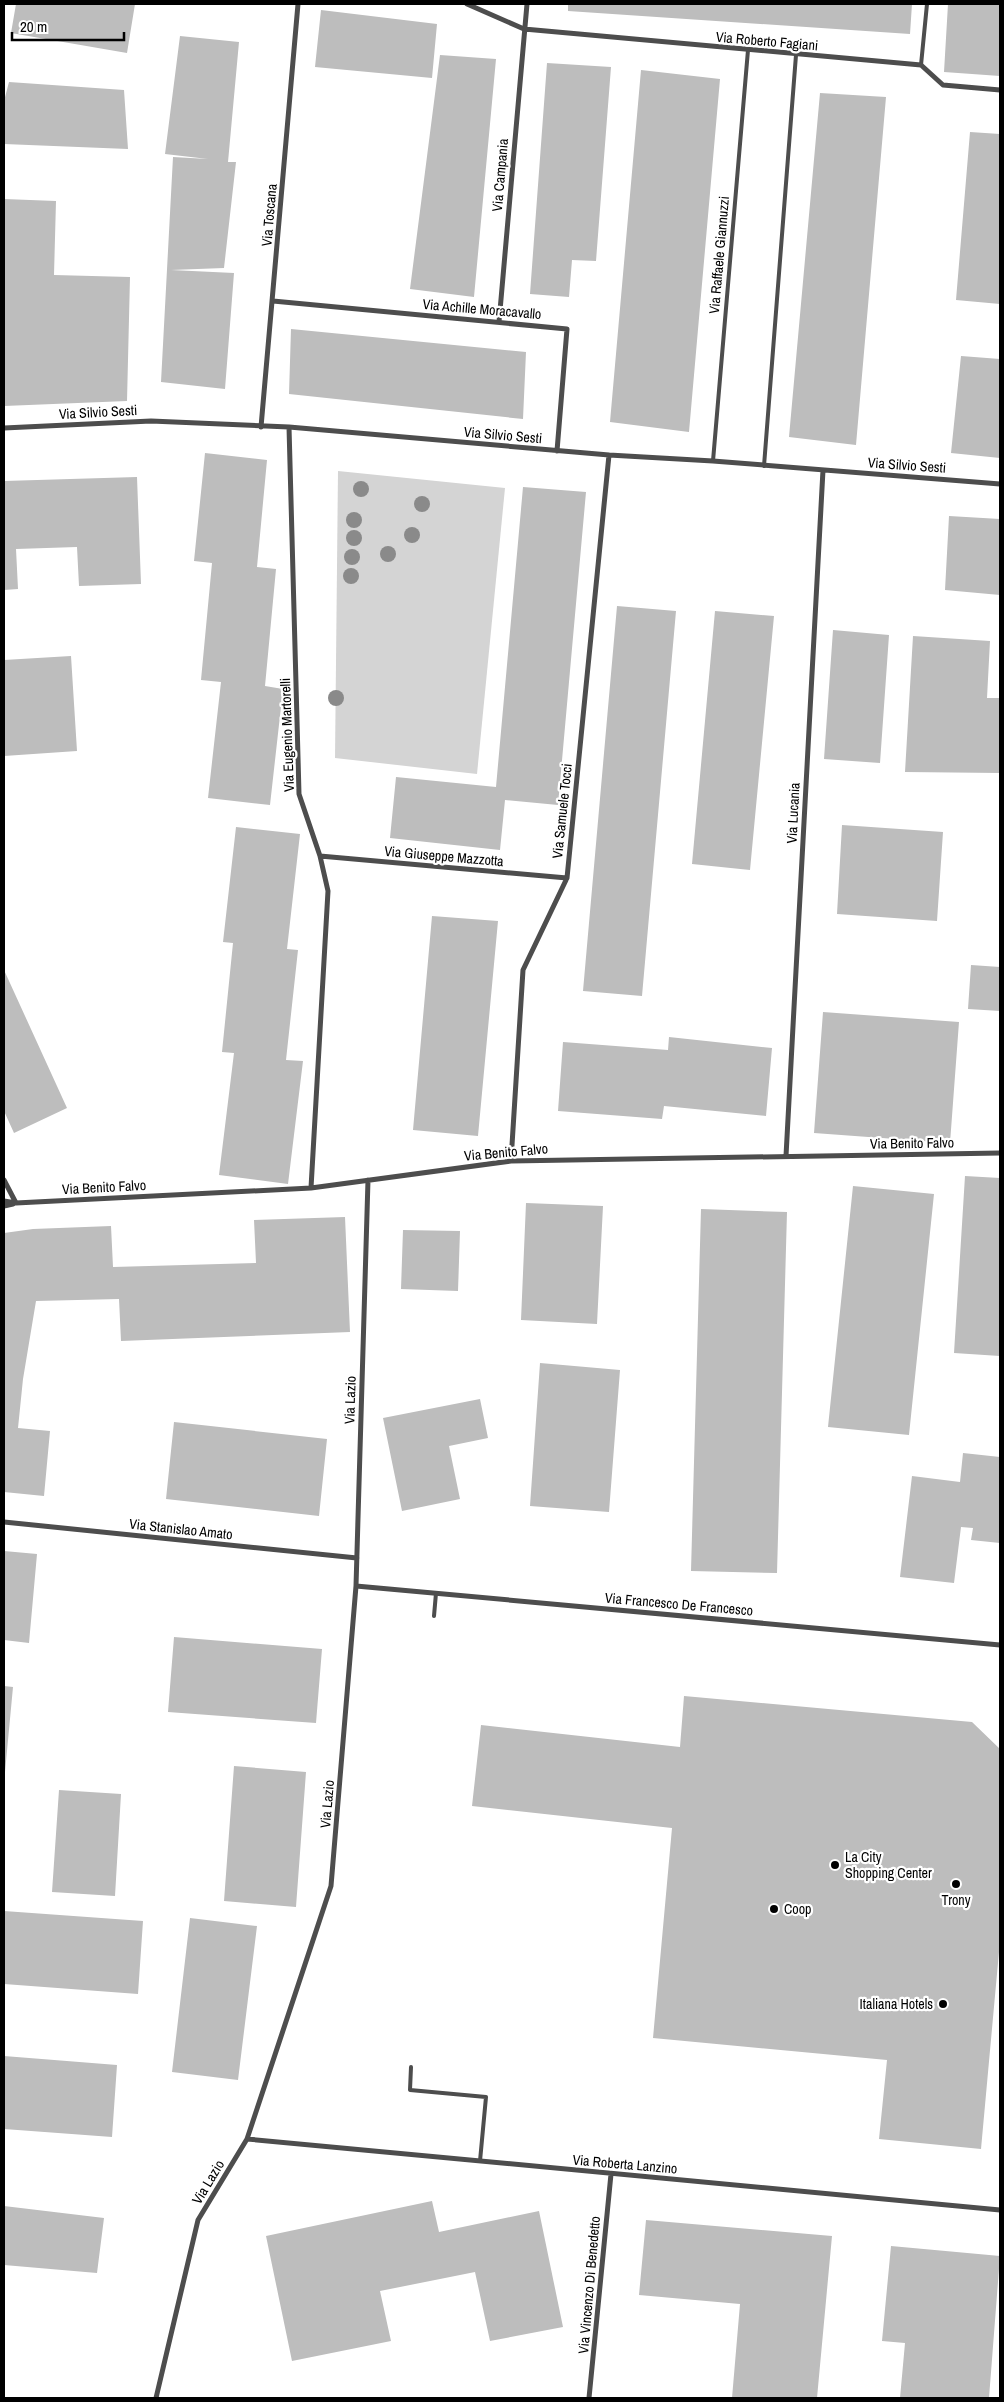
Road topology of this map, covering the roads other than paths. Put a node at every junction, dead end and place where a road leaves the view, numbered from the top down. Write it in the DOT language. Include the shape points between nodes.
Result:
graph roads {
  1 [pos="298,4"];
  2 [pos="467,4"];
  3 [pos="527,4"];
  4 [pos="927,4"];
  5 [pos="524,29"];
  6 [pos="748,50"];
  7 [pos="796,55"];
  8 [pos="921,65"];
  9 [pos="1000,90"];
  10 [pos="273,301"];
  11 [pos="499,322"];
  12 [pos="261,427"];
  13 [pos="289,427"];
  14 [pos="4,428"];
  15 [pos="557,450"];
  16 [pos="609,455"];
  17 [pos="713,461"];
  18 [pos="764,466"];
  19 [pos="823,470"];
  20 [pos="1000,484"];
  21 [pos="320,856"];
  22 [pos="567,878"];
  23 [pos="1000,1154"];
  24 [pos="786,1156"];
  25 [pos="511,1160"];
  26 [pos="4,1180"];
  27 [pos="368,1180"];
  28 [pos="311,1188"];
  29 [pos="4,1201"];
  30 [pos="16,1203"];
  31 [pos="4,1206"];
  32 [pos="4,1522"];
  33 [pos="357,1558"];
  34 [pos="356,1586"];
  35 [pos="436,1593"];
  36 [pos="434,1616"];
  37 [pos="1000,1645"];
  38 [pos="411,2067"];
  39 [pos="247,2139"];
  40 [pos="480,2161"];
  41 [pos="611,2174"];
  42 [pos="1000,2210"];
  43 [pos="156,2398"];
  44 [pos="589,2398"];
  1 -- 10 [label="street, Via Toscana"];
  2 -- 5 [label="street, Via Roberto Fagiani"];
  3 -- 5 [label="street, Via Campania"];
  4 -- 8 [label="lane"];
  5 -- 6 [label="street, Via Roberto Fagiani"];
  5 -- 11 [label="street, Via Campania"];
  6 -- 7 [label="street, Via Roberto Fagiani"];
  6 -- 17 [label="lane, Via Raffaele Giannuzzi"];
  7 -- 8 [label="street, Via Roberto Fagiani"];
  7 -- 18 [label="lane"];
  8 -- 9 [label="street" via="943,85"];
  10 -- 11 [label="street, Via Achille Moracavallo"];
  10 -- 12 [label="street, Via Toscana"];
  11 -- 15 [label="street, Via Achille Moracavallo" via="567,329"];
  12 -- 13 [label="street, Via Silvio Sesti"];
  12 -- 14 [label="street, Via Silvio Sesti" via="151,421"];
  13 -- 15 [label="street, Via Silvio Sesti"];
  13 -- 21 [label="street, Via Eugenio Martorelli" via="299,794"];
  15 -- 16 [label="street, Via Silvio Sesti"];
  16 -- 17 [label="street, Via Silvio Sesti"];
  16 -- 22 [label="street, Via Samuele Tocci"];
  17 -- 18 [label="street, Via Silvio Sesti"];
  18 -- 19 [label="street, Via Silvio Sesti"];
  19 -- 20 [label="street, Via Silvio Sesti"];
  19 -- 24 [label="street, Via Lucania"];
  21 -- 22 [label="street, Via Giuseppe Mazzotta"];
  21 -- 28 [label="street, Via Eugenio Martorelli" via="328,891"];
  22 -- 25 [label="street, Via Samuele Tocci" via="523,970"];
  23 -- 24 [label="street, Via Benito Falvo"];
  24 -- 25 [label="street, Via Benito Falvo"];
  25 -- 27 [label="street, Via Benito Falvo"];
  26 -- 30 [label="street"];
  27 -- 28 [label="street, Via Benito Falvo"];
  27 -- 33 [label="street, Via Lazio"];
  28 -- 30 [label="street, Via Benito Falvo"];
  29 -- 30 [label="street, Via Benito Falvo"];
  30 -- 31 [label="street, Via Benito Falvo"];
  32 -- 33 [label="street, Via Stanislao Amato"];
  33 -- 34 [label="street, Via Lazio"];
  34 -- 35 [label="street, Via Francesco De Francesco"];
  34 -- 39 [label="street, Via Lazio" via="331,1886"];
  35 -- 36 [label="lane"];
  35 -- 37 [label="street, Via Francesco De Francesco"];
  38 -- 40 [label="lane" via="410,2090 486,2097"];
  39 -- 40 [label="street, Via Roberta Lanzino"];
  39 -- 43 [label="street, Via Lazio" via="198,2220"];
  40 -- 41 [label="street, Via Roberta Lanzino"];
  41 -- 42 [label="street, Via Roberta Lanzino"];
  41 -- 44 [label="street, Via Vincenzo Di Benedetto"];
}
